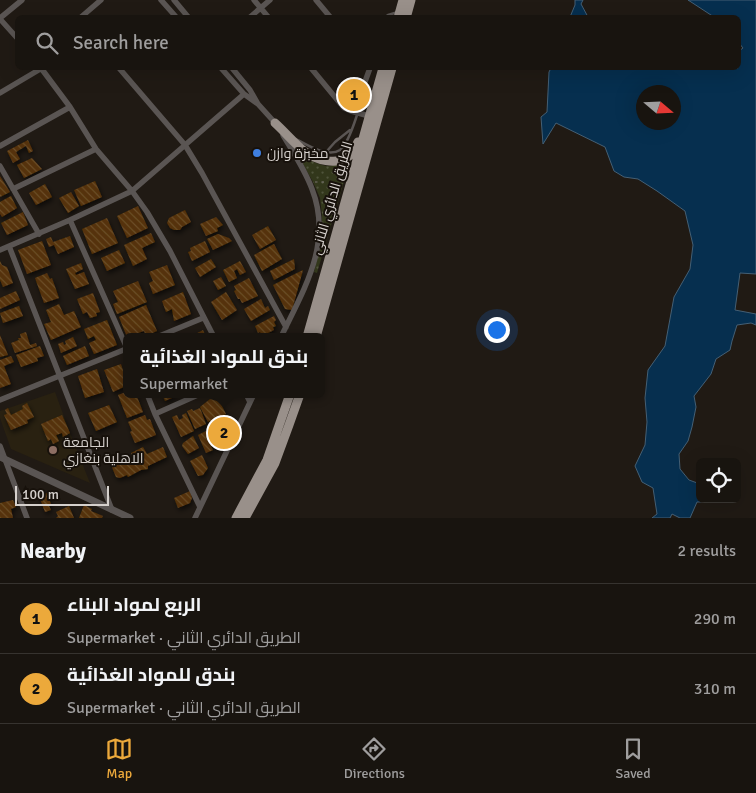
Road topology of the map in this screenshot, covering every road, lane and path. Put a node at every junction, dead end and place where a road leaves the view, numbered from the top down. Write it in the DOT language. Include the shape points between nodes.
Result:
graph roads {
  1 [pos="22,0"];
  2 [pos="101,0"];
  3 [pos="161,0"];
  4 [pos="174,0"];
  5 [pos="254,0"];
  6 [pos="270,0"];
  7 [pos="316,0"];
  8 [pos="403,0"];
  9 [pos="411,0"];
  10 [pos="261,8"];
  11 [pos="84,15"];
  12 [pos="174,15"];
  13 [pos="186,15"];
  14 [pos="253,15"];
  15 [pos="267,15"];
  16 [pos="329,15"];
  17 [pos="401,15"];
  18 [pos="402,15"];
  19 [pos="0,18"];
  20 [pos="15,36"];
  21 [pos="39,70"];
  22 [pos="43,70"];
  23 [pos="121,70"];
  24 [pos="223,70"];
  25 [pos="234,70"];
  26 [pos="313,70"];
  27 [pos="369,70"];
  28 [pos="382,70"];
  29 [pos="391,70"];
  30 [pos="0,93"];
  31 [pos="244,94"];
  32 [pos="258,104"];
  33 [pos="70,107"];
  34 [pos="356,113"];
  35 [pos="369,116"];
  36 [pos="275,123"];
  37 [pos="366,126"];
  38 [pos="351,129"];
  39 [pos="288,134"];
  40 [pos="185,145"];
  41 [pos="0,146"];
  42 [pos="96,149"];
  43 [pos="326,152"];
  44 [pos="0,166"];
  45 [pos="324,182"];
  46 [pos="310,183"];
  47 [pos="14,189"];
  48 [pos="132,191"];
  49 [pos="331,200"];
  50 [pos="342,214"];
  51 [pos="319,215"];
  52 [pos="326,215"];
  53 [pos="70,220"];
  54 [pos="39,234"];
  55 [pos="9,246"];
  56 [pos="337,246"];
  57 [pos="0,250"];
  58 [pos="203,318"];
  59 [pos="286,327"];
  60 [pos="166,333"];
  61 [pos="212,333"];
  62 [pos="283,333"];
  63 [pos="308,333"];
  64 [pos="317,333"];
  65 [pos="123,341"];
  66 [pos="123,349"];
  67 [pos="60,376"];
  68 [pos="149,398"];
  69 [pos="191,398"];
  70 [pos="248,398"];
  71 [pos="252,398"];
  72 [pos="289,398"];
  73 [pos="299,398"];
  74 [pos="0,400"];
  75 [pos="250,402"];
  76 [pos="155,414"];
  77 [pos="0,446"];
  78 [pos="3,459"];
  79 [pos="200,508"];
  80 [pos="112,510"];
  81 [pos="27,518"];
  82 [pos="130,518"];
  83 [pos="195,518"];
  84 [pos="236,518"];
  85 [pos="245,518"];
  1 -- 19 [label="street"];
  2 -- 11 [label="street"];
  3 -- 12 [label="street"];
  4 -- 13 [label="street"];
  5 -- 10 [label="street"];
  6 -- 10 [label="street"];
  7 -- 16 [label="street"];
  8 -- 17 [label="main road"];
  9 -- 18 [label="main road"];
  10 -- 14 [label="street"];
  10 -- 15 [label="street"];
  19 -- 20 [label="street"];
  21 -- 30 [label="street"];
  22 -- 33 [label="street"];
  23 -- 40 [label="street"];
  24 -- 31 [label="street"];
  25 -- 32 [label="street"];
  26 -- 34 [label="street" via="344,108"];
  27 -- 34 [label="street"];
  28 -- 35 [label="main road, الطريق الدائري الثاني"];
  29 -- 56 [label="main road, الطريق الدائري الثاني"];
  31 -- 32 [label="street"];
  31 -- 40 [label="street"];
  32 -- 36 [label="street"];
  33 -- 41 [label="street"];
  33 -- 42 [label="street"];
  34 -- 35 [label="street"];
  34 -- 38 [label="lane"];
  35 -- 37 [label="main road, الطريق الدائري الثاني"];
  36 -- 39 [label="main road"];
  36 -- 46 [label="street"];
  37 -- 39 [label="main road" via="351,154 336,161 322,160 305,152"];
  37 -- 50 [label="main road, الطريق الدائري الثاني"];
  38 -- 43 [label="lane"];
  38 -- 43 [label="lane" via="342,148"];
  39 -- 43 [label="lane"];
  40 -- 48 [label="street"];
  40 -- 59 [label="street"];
  42 -- 47 [label="street"];
  42 -- 48 [label="street"];
  44 -- 47 [label="street"];
  45 -- 46 [label="path"];
  46 -- 51 [label="street"];
  47 -- 54 [label="street"];
  48 -- 53 [label="street"];
  48 -- 58 [label="street" via="157,228"];
  49 -- 52 [label="path"];
  50 -- 52 [label="path"];
  50 -- 56 [label="main road, الطريق الدائري الثاني"];
  51 -- 52 [label="path"];
  51 -- 59 [label="street" via="320,236 311,272"];
  53 -- 54 [label="street"];
  53 -- 65 [label="street"];
  54 -- 55 [label="street"];
  55 -- 57 [label="street"];
  55 -- 67 [label="street"];
  56 -- 63 [label="main road, الطريق الدائري الثاني"];
  56 -- 64 [label="main road, الطريق الدائري الثاني"];
  58 -- 60 [label="street"];
  58 -- 61 [label="street"];
  59 -- 62 [label="street"];
  66 -- 67 [label="street"];
  67 -- 74 [label="street"];
  67 -- 80 [label="street"];
  68 -- 76 [label="street"];
  69 -- 76 [label="street"];
  70 -- 75 [label="street"];
  71 -- 75 [label="street"];
  72 -- 84 [label="main road" via="267,460"];
  73 -- 85 [label="main road" via="275,463"];
  75 -- 79 [label="street"];
  76 -- 79 [label="street"];
  77 -- 78 [label="street"];
  78 -- 80 [label="street"];
  78 -- 81 [label="street"];
  79 -- 83 [label="street"];
  80 -- 82 [label="street"];
}
